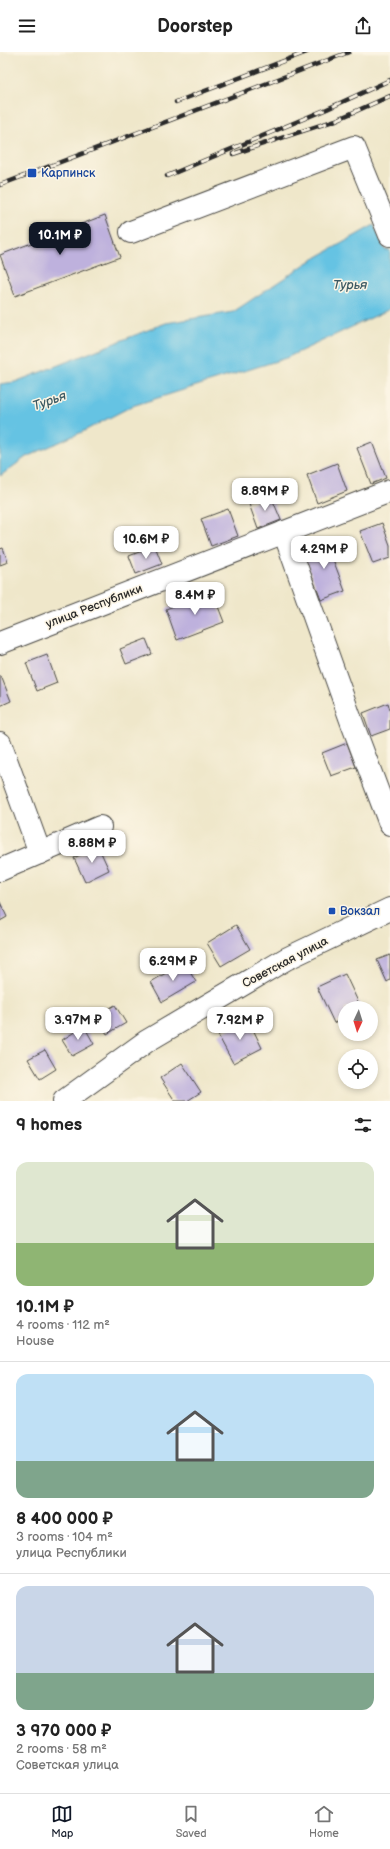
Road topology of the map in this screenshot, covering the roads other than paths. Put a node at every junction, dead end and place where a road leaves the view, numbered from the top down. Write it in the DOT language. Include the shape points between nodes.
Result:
graph roads {
  1 [pos="131,232"];
  2 [pos="390,235"];
  3 [pos="390,491"];
  4 [pos="284,532"];
  5 [pos="0,643"];
  6 [pos="0,743"];
  7 [pos="390,824"];
  8 [pos="100,827"];
  9 [pos="40,853"];
  10 [pos="0,870"];
  11 [pos="390,909"];
  12 [pos="64,1101"];
  1 -- 2 [label="street" via="354,147"];
  3 -- 4 [label="street, улица Республики"];
  4 -- 5 [label="street, улица Республики"];
  4 -- 7 [label="street"];
  6 -- 9 [label="street"];
  8 -- 9 [label="street"];
  9 -- 10 [label="street"];
  11 -- 12 [label="street, Советская улица" via="279,963 146,1041"];
}
